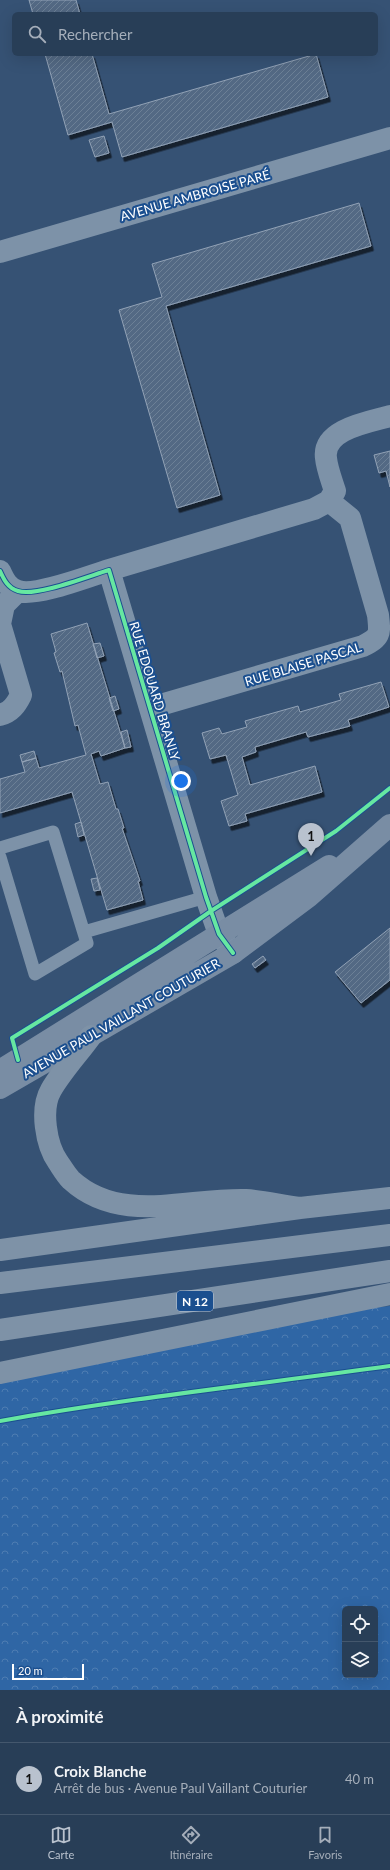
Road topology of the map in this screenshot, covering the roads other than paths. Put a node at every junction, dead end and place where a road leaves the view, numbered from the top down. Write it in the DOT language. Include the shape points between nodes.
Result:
graph roads {
  1 [pos="390,138"];
  2 [pos="0,252"];
  3 [pos="390,416"];
  4 [pos="329,501"];
  5 [pos="109,570"];
  6 [pos="0,571"];
  7 [pos="18,591"];
  8 [pos="150,708"];
  9 [pos="0,715"];
  10 [pos="390,825"];
  11 [pos="371,841"];
  12 [pos="0,848"];
  13 [pos="0,857"];
  14 [pos="206,897"];
  15 [pos="84,932"];
  16 [pos="219,934"];
  17 [pos="233,953"];
  18 [pos="91,1036"];
  19 [pos="0,1070"];
  20 [pos="0,1088"];
  21 [pos="390,1198"];
  22 [pos="300,1208"];
  23 [pos="390,1235"];
  24 [pos="0,1250"];
  25 [pos="390,1271"];
  26 [pos="0,1283"];
  27 [pos="390,1294"];
  28 [pos="0,1330"];
  29 [pos="0,1373"];
  1 -- 2 [label="street, AVENUE AMBROISE PARÉ"];
  3 -- 4 [label="street" via="346,429 333,437 326,447 326,458 335,492"];
  4 -- 5 [label="street" via="314,509"];
  4 -- 8 [label="street, RUE BLAISE PASCAL" via="350,518 378,615 380,630 375,640 363,646"];
  5 -- 7 [label="street" via="33,593"];
  5 -- 8 [label="street, RUE EDOUARD BRANLY"];
  6 -- 7 [label="street" via="7,584"];
  7 -- 9 [label="street" via="4,605 0,624 21,695 16,706"];
  8 -- 14 [label="street, RUE EDOUARD BRANLY"];
  10 -- 11 [label="street, AVENUE PAUL VAILLANT COUTURIER"];
  11 -- 16 [label="street, AVENUE PAUL VAILLANT COUTURIER"];
  11 -- 17 [label="street, AVENUE PAUL VAILLANT COUTURIER" via="308,897"];
  12 -- 15 [label="lane" via="53,832"];
  13 -- 15 [label="lane" via="35,974 87,943"];
  14 -- 15 [label="lane"];
  14 -- 16 [label="street, RUE EDOUARD BRANLY"];
  16 -- 17 [label="street, RUE EDOUARD BRANLY"];
  16 -- 19 [label="street, AVENUE PAUL VAILLANT COUTURIER"];
  17 -- 18 [label="street, AVENUE PAUL VAILLANT COUTURIER"];
  18 -- 20 [label="street, AVENUE PAUL VAILLANT COUTURIER"];
  18 -- 22 [label="highway" via="50,1091 46,1110 47,1136 55,1157 69,1179 88,1193 111,1202 144,1207 246,1200"];
  21 -- 22 [label="highway"];
  22 -- 24 [label="highway"];
  23 -- 26 [label="highway"];
  25 -- 28 [label="highway, N 12"];
  27 -- 29 [label="highway"];
}
